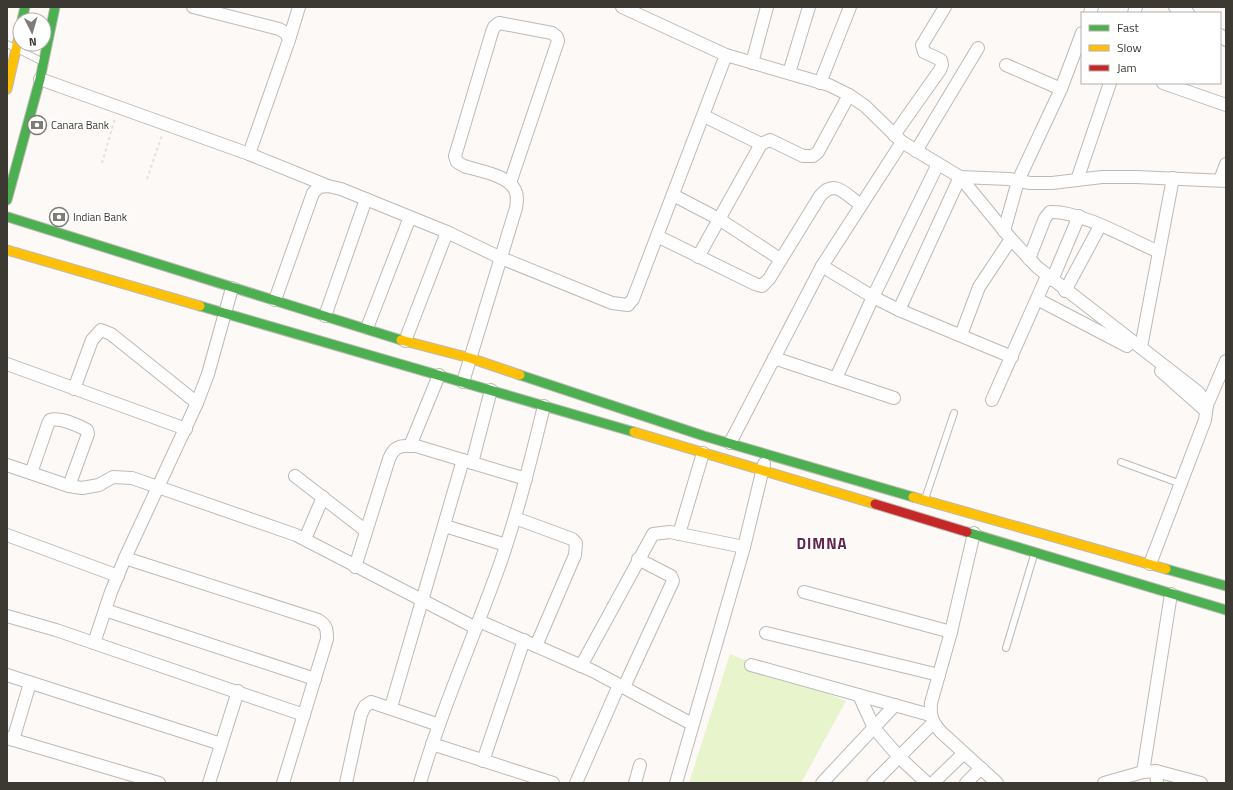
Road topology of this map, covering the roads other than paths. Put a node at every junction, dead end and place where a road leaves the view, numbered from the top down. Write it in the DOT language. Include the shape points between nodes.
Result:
graph roads {
  1 [pos="55,7"];
  2 [pos="193,7"];
  3 [pos="300,7"];
  4 [pos="622,7"];
  5 [pos="767,7"];
  6 [pos="809,7"];
  7 [pos="850,7"];
  8 [pos="945,7"];
  9 [pos="1081,39"];
  10 [pos="289,40"];
  11 [pos="978,48"];
  12 [pos="16,52"];
  13 [pos="18,52"];
  14 [pos="726,55"];
  15 [pos="1078,57"];
  16 [pos="43,62"];
  17 [pos="752,63"];
  18 [pos="1006,65"];
  19 [pos="788,74"];
  20 [pos="40,79"];
  21 [pos="820,82"];
  22 [pos="1110,84"];
  23 [pos="1166,84"];
  24 [pos="7,89"];
  25 [pos="1061,89"];
  26 [pos="849,95"];
  27 [pos="1226,104"];
  28 [pos="704,116"];
  29 [pos="898,138"];
  30 [pos="761,144"];
  31 [pos="916,151"];
  32 [pos="249,154"];
  33 [pos="938,164"];
  34 [pos="1226,164"];
  35 [pos="960,177"];
  36 [pos="1173,178"];
  37 [pos="1018,180"];
  38 [pos="1076,180"];
  39 [pos="1223,181"];
  40 [pos="510,182"];
  41 [pos="328,186"];
  42 [pos="673,195"];
  43 [pos="366,199"];
  44 [pos="7,200"];
  45 [pos="861,205"];
  46 [pos="1079,216"];
  47 [pos="410,217"];
  48 [pos="8,219"];
  49 [pos="719,219"];
  50 [pos="1100,226"];
  51 [pos="447,232"];
  52 [pos="1008,235"];
  53 [pos="657,236"];
  54 [pos="7,250"];
  55 [pos="1159,252"];
  56 [pos="698,256"];
  57 [pos="501,258"];
  58 [pos="780,259"];
  59 [pos="1029,259"];
  60 [pos="822,266"];
  61 [pos="1050,278"];
  62 [pos="232,288"];
  63 [pos="1065,291"];
  64 [pos="873,297"];
  65 [pos="1037,299"];
  66 [pos="275,300"];
  67 [pos="899,310"];
  68 [pos="224,313"];
  69 [pos="325,316"];
  70 [pos="367,328"];
  71 [pos="961,335"];
  72 [pos="405,341"];
  73 [pos="1141,347"];
  74 [pos="1012,357"];
  75 [pos="470,358"];
  76 [pos="774,358"];
  77 [pos="1226,361"];
  78 [pos="7,364"];
  79 [pos="439,375"];
  80 [pos="836,378"];
  81 [pos="463,382"];
  82 [pos="74,389"];
  83 [pos="491,390"];
  84 [pos="894,398"];
  85 [pos="992,400"];
  86 [pos="197,403"];
  87 [pos="544,406"];
  88 [pos="1207,409"];
  89 [pos="954,413"];
  90 [pos="186,429"];
  91 [pos="730,443"];
  92 [pos="410,446"];
  93 [pos="703,453"];
  94 [pos="767,455"];
  95 [pos="467,462"];
  96 [pos="1121,462"];
  97 [pos="7,465"];
  98 [pos="763,470"];
  99 [pos="32,473"];
  100 [pos="295,476"];
  101 [pos="526,479"];
  102 [pos="1181,484"];
  103 [pos="69,486"];
  104 [pos="158,488"];
  105 [pos="323,497"];
  106 [pos="925,499"];
  107 [pos="515,518"];
  108 [pos="444,526"];
  109 [pos="366,531"];
  110 [pos="679,534"];
  111 [pos="974,534"];
  112 [pos="7,535"];
  113 [pos="305,539"];
  114 [pos="506,545"];
  115 [pos="744,547"];
  116 [pos="1035,552"];
  117 [pos="125,558"];
  118 [pos="638,559"];
  119 [pos="1150,564"];
  120 [pos="355,567"];
  121 [pos="118,576"];
  122 [pos="804,592"];
  123 [pos="1172,594"];
  124 [pos="1221,595"];
  125 [pos="423,602"];
  126 [pos="105,610"];
  127 [pos="1226,610"];
  128 [pos="7,616"];
  129 [pos="477,624"];
  130 [pos="951,632"];
  131 [pos="766,633"];
  132 [pos="524,640"];
  133 [pos="94,643"];
  134 [pos="536,646"];
  135 [pos="1006,648"];
  136 [pos="751,665"];
  137 [pos="581,666"];
  138 [pos="7,675"];
  139 [pos="939,675"];
  140 [pos="315,679"];
  141 [pos="30,683"];
  142 [pos="621,686"];
  143 [pos="238,691"];
  144 [pos="859,695"];
  145 [pos="895,705"];
  146 [pos="391,707"];
  147 [pos="304,715"];
  148 [pos="932,719"];
  149 [pos="692,724"];
  150 [pos="439,725"];
  151 [pos="874,728"];
  152 [pos="10,739"];
  153 [pos="221,744"];
  154 [pos="432,744"];
  155 [pos="964,753"];
  156 [pos="900,757"];
  157 [pos="483,761"];
  158 [pos="640,765"];
  159 [pos="980,768"];
  160 [pos="1143,772"];
  161 [pos="1156,777"];
  162 [pos="123,778"];
  163 [pos="159,783"];
  164 [pos="209,783"];
  165 [pos="283,783"];
  166 [pos="346,783"];
  167 [pos="420,783"];
  168 [pos="552,783"];
  169 [pos="576,783"];
  170 [pos="635,783"];
  171 [pos="676,783"];
  172 [pos="822,783"];
  173 [pos="874,783"];
  174 [pos="927,783"];
  175 [pos="933,783"];
  176 [pos="966,783"];
  177 [pos="996,783"];
  178 [pos="1104,783"];
  179 [pos="1201,783"];
  1 -- 16 [label="main road"];
  2 -- 10 [label="street" via="279,29 286,33"];
  3 -- 10 [label="street"];
  4 -- 14 [label="street"];
  5 -- 17 [label="street"];
  6 -- 19 [label="street"];
  7 -- 21 [label="street"];
  8 -- 29 [label="street" via="922,45 924,52 941,60 942,65"];
  9 -- 15 [label="street"];
  10 -- 32 [label="street"];
  11 -- 31 [label="street"];
  12 -- 24 [label="main road"];
  13 -- 16 [label="lane"];
  14 -- 17 [label="street"];
  14 -- 28 [label="street"];
  15 -- 25 [label="street"];
  16 -- 20 [label="main road"];
  17 -- 19 [label="street"];
  18 -- 25 [label="street"];
  19 -- 21 [label="street"];
  20 -- 32 [label="street"];
  20 -- 44 [label="main road"];
  21 -- 26 [label="street"];
  22 -- 38 [label="street"];
  23 -- 27 [label="street"];
  25 -- 37 [label="street"];
  26 -- 29 [label="street" via="865,106"];
  26 -- 30 [label="street" via="818,152 813,156 803,156 770,140"];
  28 -- 30 [label="street"];
  28 -- 42 [label="street"];
  29 -- 31 [label="street"];
  29 -- 45 [label="street"];
  30 -- 49 [label="street"];
  31 -- 33 [label="street"];
  32 -- 41 [label="street"];
  33 -- 35 [label="street"];
  33 -- 64 [label="street"];
  34 -- 39 [label="street"];
  35 -- 37 [label="street"];
  35 -- 52 [label="street"];
  35 -- 67 [label="street"];
  36 -- 38 [label="street" via="1102,177"];
  36 -- 39 [label="street"];
  36 -- 55 [label="street"];
  37 -- 38 [label="street" via="1052,183"];
  37 -- 52 [label="street"];
  40 -- 40 [label="street" via="464,166 457,162 455,156 492,32 500,23 552,33 558,41"];
  40 -- 57 [label="street" via="517,197"];
  41 -- 43 [label="street"];
  41 -- 66 [label="street" via="319,187 313,193"];
  42 -- 49 [label="street"];
  42 -- 53 [label="street"];
  43 -- 47 [label="street"];
  43 -- 69 [label="street"];
  45 -- 58 [label="street" via="837,188 832,186 826,189"];
  45 -- 60 [label="street"];
  46 -- 50 [label="street"];
  46 -- 59 [label="street" via="1059,211 1050,212 1045,218"];
  46 -- 61 [label="street"];
  47 -- 51 [label="street"];
  47 -- 70 [label="street"];
  48 -- 62 [label="main road"];
  49 -- 56 [label="street"];
  49 -- 58 [label="street"];
  50 -- 55 [label="street"];
  50 -- 63 [label="street"];
  51 -- 57 [label="street"];
  51 -- 72 [label="street"];
  52 -- 59 [label="street"];
  52 -- 71 [label="street" via="979,287"];
  53 -- 56 [label="street"];
  53 -- 57 [label="street" via="633,299 628,305 612,304"];
  54 -- 68 [label="main road"];
  55 -- 73 [label="street"];
  56 -- 58 [label="street" via="762,286"];
  57 -- 75 [label="street"];
  59 -- 61 [label="street"];
  60 -- 64 [label="street"];
  60 -- 76 [label="street"];
  61 -- 63 [label="street"];
  61 -- 65 [label="street"];
  62 -- 66 [label="main road"];
  62 -- 68 [label="street"];
  63 -- 73 [label="street"];
  64 -- 67 [label="street"];
  64 -- 80 [label="street"];
  65 -- 74 [label="street"];
  65 -- 88 [label="street" via="1134,350"];
  66 -- 69 [label="main road"];
  67 -- 71 [label="street"];
  68 -- 79 [label="main road"];
  68 -- 86 [label="street" via="208,374"];
  69 -- 70 [label="main road"];
  70 -- 72 [label="main road"];
  71 -- 74 [label="street"];
  72 -- 75 [label="main road"];
  73 -- 88 [label="street" via="1198,392"];
  74 -- 85 [label="street"];
  75 -- 81 [label="street"];
  75 -- 91 [label="main road"];
  76 -- 80 [label="street"];
  76 -- 91 [label="street"];
  77 -- 88 [label="street"];
  78 -- 82 [label="street"];
  79 -- 81 [label="main road"];
  79 -- 92 [label="street"];
  80 -- 84 [label="street"];
  81 -- 83 [label="main road"];
  82 -- 86 [label="street" via="92,340 101,330 111,334"];
  82 -- 90 [label="street"];
  83 -- 87 [label="main road"];
  83 -- 95 [label="street"];
  86 -- 90 [label="street"];
  87 -- 93 [label="main road"];
  87 -- 101 [label="street"];
  88 -- 102 [label="street" via="1206,420"];
  89 -- 106 [label="lane"];
  90 -- 104 [label="street"];
  91 -- 94 [label="main road"];
  92 -- 95 [label="street"];
  92 -- 109 [label="street" via="397,447 391,452"];
  93 -- 98 [label="main road"];
  93 -- 110 [label="street"];
  94 -- 98 [label="street"];
  94 -- 106 [label="main road"];
  95 -- 101 [label="street"];
  95 -- 108 [label="street"];
  96 -- 102 [label="lane"];
  97 -- 99 [label="street"];
  98 -- 111 [label="main road"];
  98 -- 115 [label="street"];
  99 -- 103 [label="street"];
  99 -- 103 [label="street" via="50,420 59,420 83,428 88,434"];
  100 -- 105 [label="street"];
  101 -- 107 [label="street"];
  102 -- 119 [label="street"];
  103 -- 104 [label="street" via="90,487 123,477"];
  104 -- 113 [label="street"];
  104 -- 117 [label="street"];
  105 -- 109 [label="street"];
  105 -- 113 [label="street"];
  106 -- 119 [label="main road"];
  107 -- 114 [label="street"];
  107 -- 134 [label="street" via="572,539 576,543 575,555"];
  108 -- 114 [label="street"];
  108 -- 125 [label="street"];
  109 -- 120 [label="street"];
  110 -- 115 [label="street"];
  110 -- 118 [label="street" via="653,534"];
  111 -- 116 [label="main road"];
  111 -- 130 [label="street"];
  112 -- 121 [label="street"];
  113 -- 120 [label="street"];
  114 -- 129 [label="street"];
  115 -- 149 [label="street"];
  116 -- 123 [label="main road"];
  116 -- 135 [label="lane"];
  117 -- 121 [label="street"];
  117 -- 140 [label="street" via="318,620 327,630 327,639"];
  118 -- 137 [label="street"];
  118 -- 142 [label="street" via="671,576 673,581"];
  119 -- 124 [label="main road"];
  120 -- 125 [label="street"];
  121 -- 126 [label="street"];
  122 -- 130 [label="street"];
  123 -- 124 [label="main road"];
  123 -- 160 [label="street"];
  124 -- 127 [label="main road"];
  125 -- 129 [label="street"];
  125 -- 146 [label="street"];
  126 -- 133 [label="street"];
  126 -- 140 [label="street"];
  128 -- 133 [label="street"];
  129 -- 132 [label="street"];
  129 -- 150 [label="street"];
  130 -- 139 [label="street"];
  131 -- 139 [label="street"];
  132 -- 134 [label="street"];
  132 -- 157 [label="street"];
  133 -- 143 [label="street"];
  134 -- 137 [label="street"];
  136 -- 144 [label="street"];
  137 -- 142 [label="street"];
  138 -- 141 [label="street"];
  139 -- 148 [label="street" via="931,703"];
  140 -- 147 [label="street"];
  141 -- 152 [label="street"];
  141 -- 153 [label="street"];
  142 -- 149 [label="street"];
  142 -- 169 [label="street"];
  143 -- 147 [label="street"];
  143 -- 153 [label="street"];
  144 -- 145 [label="street"];
  144 -- 151 [label="street"];
  145 -- 148 [label="street"];
  145 -- 151 [label="street"];
  146 -- 150 [label="street"];
  146 -- 166 [label="street" via="371,702 365,706"];
  147 -- 165 [label="street"];
  148 -- 155 [label="street"];
  148 -- 156 [label="street"];
  149 -- 171 [label="street"];
  150 -- 154 [label="street"];
  151 -- 156 [label="street"];
  151 -- 172 [label="street"];
  152 -- 162 [label="street"];
  153 -- 164 [label="street"];
  154 -- 157 [label="street"];
  154 -- 167 [label="street"];
  155 -- 159 [label="street"];
  155 -- 175 [label="street"];
  156 -- 173 [label="street"];
  156 -- 174 [label="street"];
  157 -- 168 [label="street"];
  158 -- 170 [label="street"];
  159 -- 176 [label="street"];
  159 -- 177 [label="street"];
  160 -- 161 [label="street"];
  160 -- 178 [label="street"];
  161 -- 179 [label="street"];
  162 -- 163 [label="street"];
}
